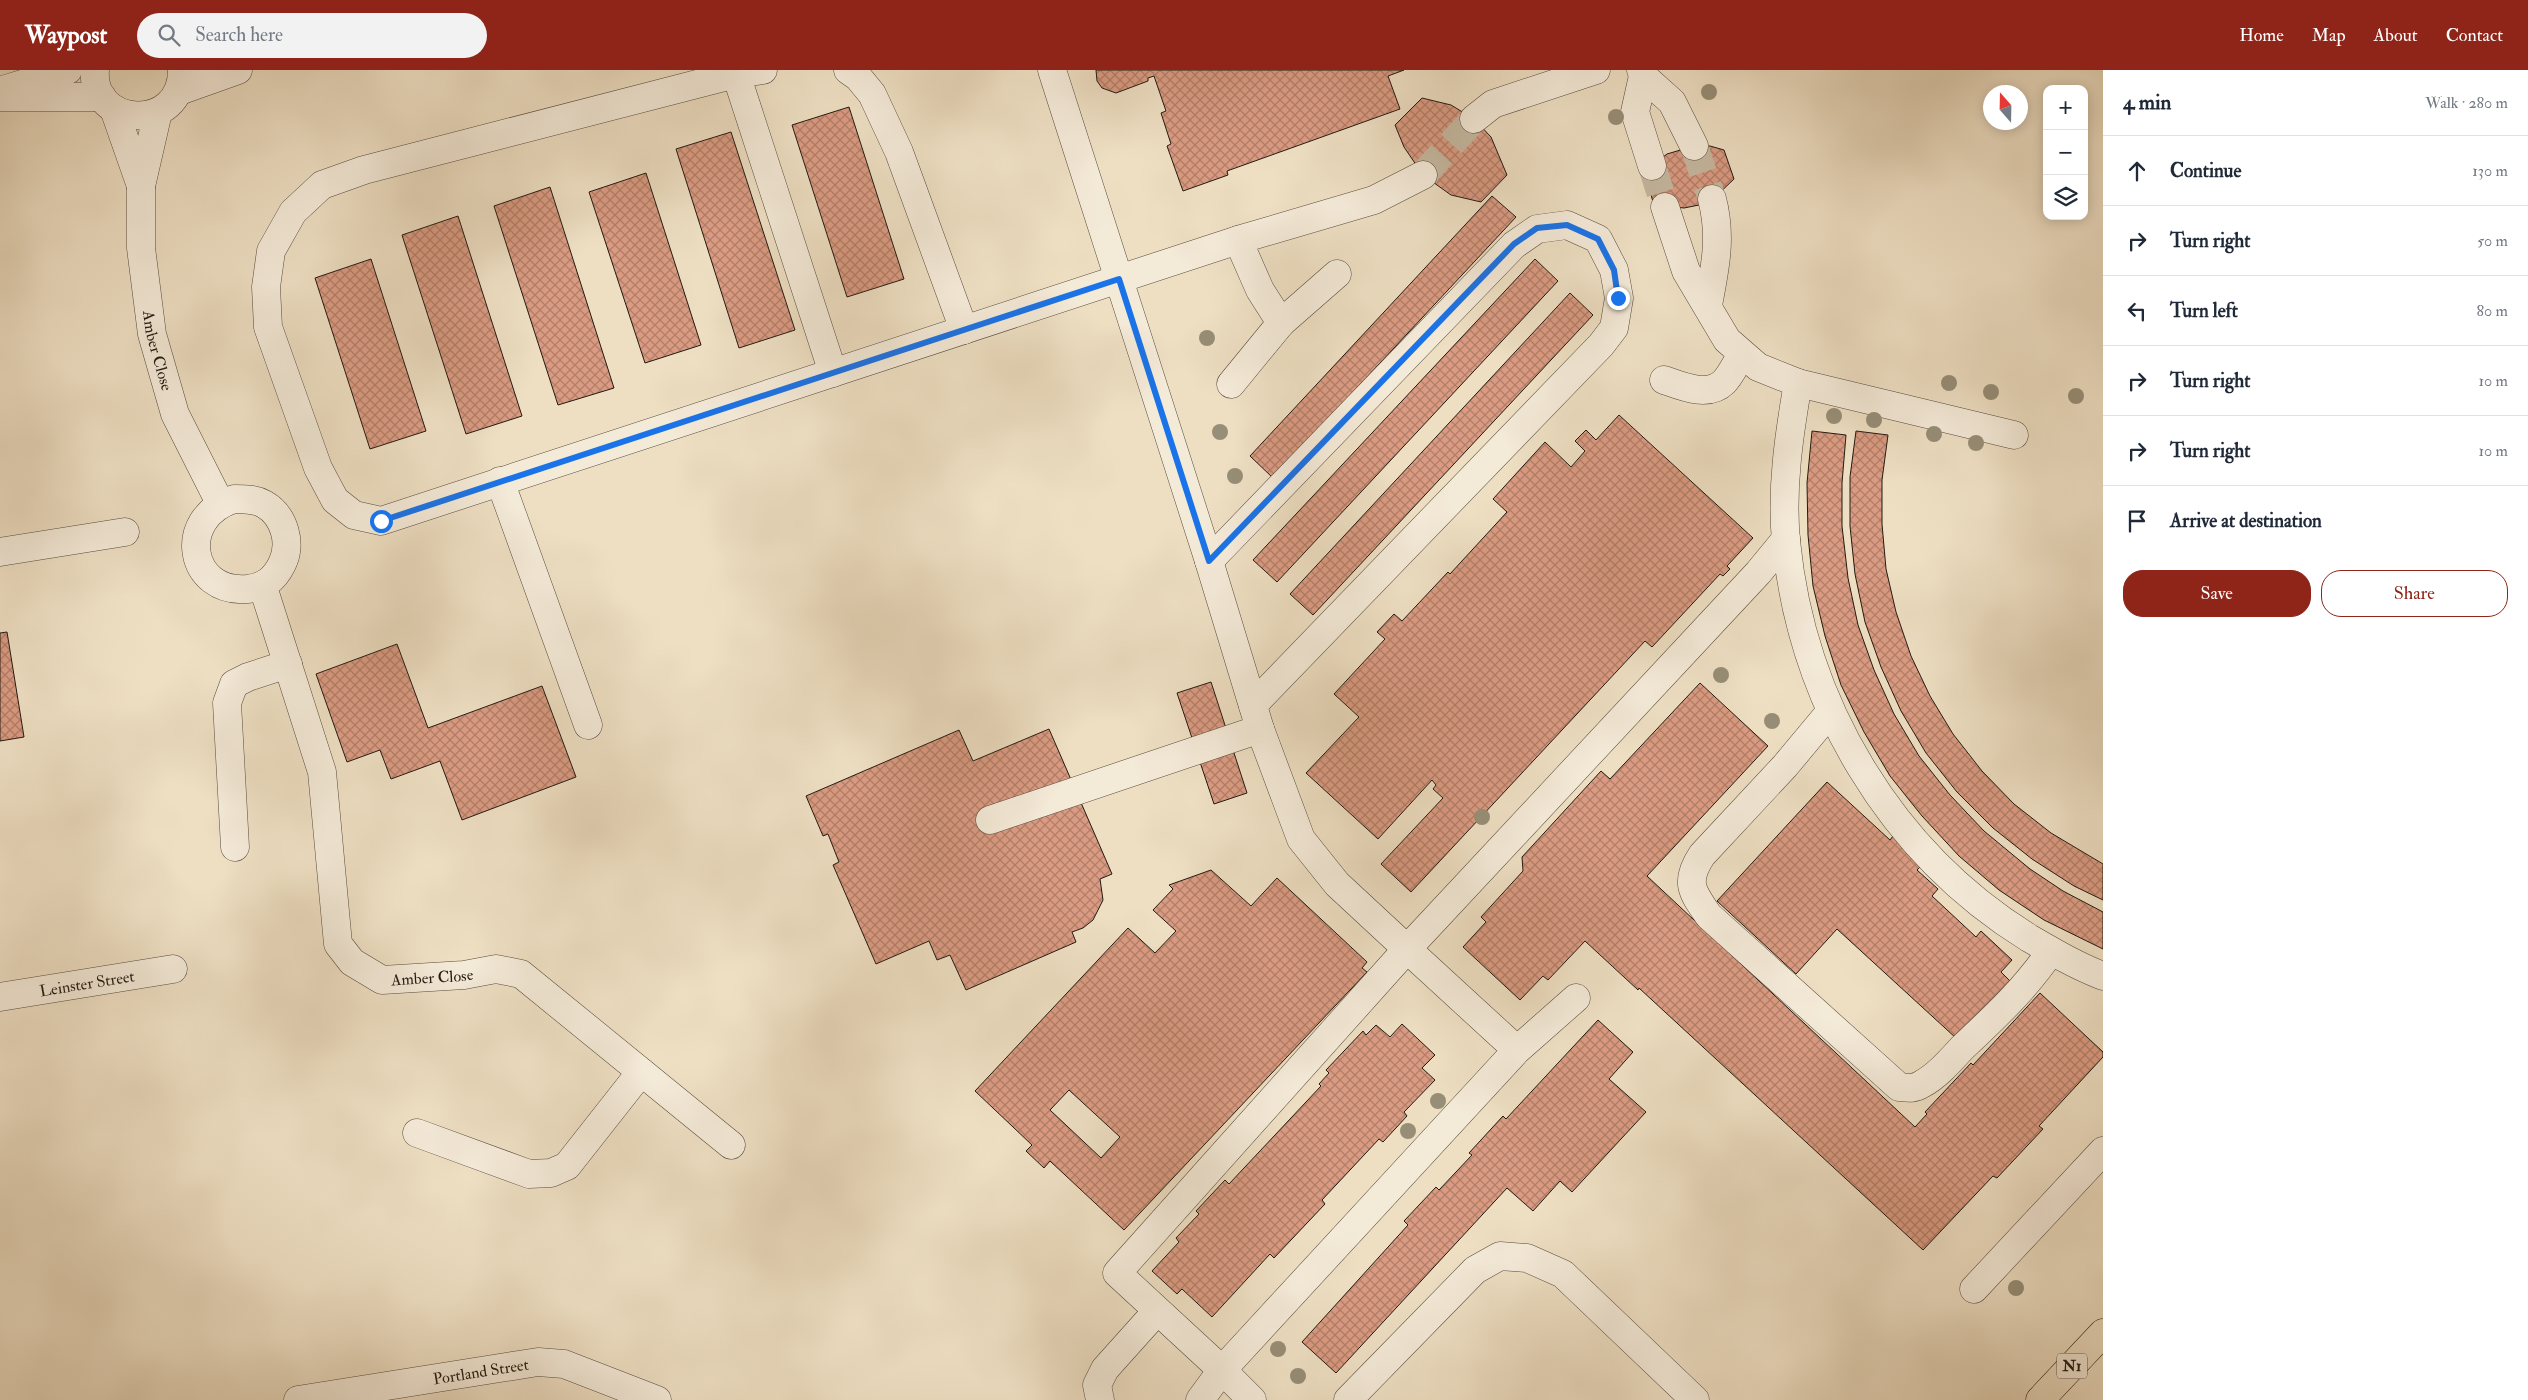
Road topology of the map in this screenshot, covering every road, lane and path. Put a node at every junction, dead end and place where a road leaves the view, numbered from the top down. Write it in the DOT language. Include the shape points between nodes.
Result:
graph roads {
  1 [pos="68,70"];
  2 [pos="95,70"];
  3 [pos="238,70"];
  4 [pos="763,70"];
  5 [pos="848,70"];
  6 [pos="1052,70"];
  7 [pos="1596,70"];
  8 [pos="1642,73"];
  9 [pos="736,74"];
  10 [pos="181,81"];
  11 [pos="0,91"];
  12 [pos="0,97"];
  13 [pos="108,103"];
  14 [pos="158,112"];
  15 [pos="1474,119"];
  16 [pos="1694,146"];
  17 [pos="1652,166"];
  18 [pos="1422,175"];
  19 [pos="142,186"];
  20 [pos="1712,200"];
  21 [pos="1665,207"];
  22 [pos="1238,240"];
  23 [pos="1337,274"];
  24 [pos="1119,279"];
  25 [pos="1708,305"];
  26 [pos="1281,323"];
  27 [pos="964,330"];
  28 [pos="1742,355"];
  29 [pos="833,372"];
  30 [pos="1664,380"];
  31 [pos="1798,383"];
  32 [pos="1230,384"];
  33 [pos="2014,435"];
  34 [pos="500,481"];
  35 [pos="220,503"];
  36 [pos="125,532"];
  37 [pos="1786,539"];
  38 [pos="0,552"];
  39 [pos="1209,561"];
  40 [pos="263,587"];
  41 [pos="288,664"];
  42 [pos="1830,712"];
  43 [pos="1257,717"];
  44 [pos="588,725"];
  45 [pos="990,820"];
  46 [pos="235,847"];
  47 [pos="1407,949"];
  48 [pos="2051,951"];
  49 [pos="173,969"];
  50 [pos="2103,976"];
  51 [pos="0,997"];
  52 [pos="1576,998"];
  53 [pos="1517,1050"];
  54 [pos="641,1072"];
  55 [pos="417,1133"];
  56 [pos="731,1145"];
  57 [pos="2103,1151"];
  58 [pos="1974,1289"];
  59 [pos="1158,1311"];
  60 [pos="2103,1333"];
  61 [pos="1222,1370"];
  62 [pos="298,1400"];
  63 [pos="656,1400"];
  64 [pos="1100,1400"];
  65 [pos="1200,1400"];
  66 [pos="1252,1400"];
  67 [pos="1348,1400"];
  68 [pos="1695,1400"];
  69 [pos="2040,1400"];
  1 -- 11 [label="street"];
  2 -- 13 [label="street, Amber Close" via="97,86"];
  3 -- 10 [label="street"];
  4 -- 9 [label="street"];
  5 -- 27 [label="street" via="872,94 899,152"];
  6 -- 24 [label="street"];
  7 -- 15 [label="street" via="1492,104"];
  8 -- 16 [label="street" via="1672,102"];
  8 -- 17 [label="street" via="1635,112"];
  9 -- 29 [label="street"];
  9 -- 34 [label="street" via="364,170 322,185 293,212 271,251 266,287 268,327 318,468 335,500 354,515 381,521"];
  10 -- 14 [label="street" via="166,107"];
  12 -- 13 [label="street"];
  13 -- 14 [label="street" via="136,116"];
  13 -- 19 [label="street, Amber Close"];
  14 -- 19 [label="street, Amber Close"];
  18 -- 22 [label="street" via="1374,200"];
  19 -- 35 [label="street, Amber Close" via="141,248 152,334 175,414"];
  20 -- 25 [label="street" via="1717,217 1718,255"];
  21 -- 25 [label="street" via="1686,271"];
  22 -- 24 [label="street"];
  22 -- 26 [label="street" via="1260,290"];
  23 -- 26 [label="street"];
  24 -- 27 [label="street"];
  24 -- 39 [label="street"];
  25 -- 28 [label="street" via="1716,323"];
  26 -- 32 [label="street"];
  27 -- 29 [label="street"];
  28 -- 30 [label="street" via="1724,382 1712,388 1692,390"];
  28 -- 31 [label="street" via="1758,368"];
  29 -- 34 [label="street"];
  31 -- 33 [label="street"];
  31 -- 37 [label="street" via="1785,489"];
  34 -- 44 [label="street"];
  35 -- 40 [label="street" via="200,524 196,554 202,568 224,587 238,590"];
  35 -- 40 [label="street" via="242,499 265,504 277,515 284,528 285,558 278,572"];
  36 -- 38 [label="street"];
  37 -- 42 [label="street" via="1801,627"];
  37 -- 47 [label="street" via="1758,573"];
  39 -- 43 [label="street"];
  39 -- 43 [label="street" via="1514,244 1537,228 1567,225 1598,239 1614,270 1618,298 1614,328"];
  40 -- 41 [label="street, Amber Close"];
  41 -- 46 [label="street" via="234,684 226,703"];
  41 -- 54 [label="street, Amber Close" via="322,772 338,944 352,962 382,980 464,975 496,969 521,974"];
  42 -- 48 [label="street" via="1874,790 1936,864 1971,897"];
  42 -- 48 [label="street" via="1692,869 1694,895 1709,916 1899,1086 1911,1088 1935,1075 2017,995"];
  43 -- 45 [label="street"];
  43 -- 47 [label="street" via="1301,839 1337,884"];
  47 -- 53 [label="street"];
  47 -- 59 [label="street" via="1117,1273"];
  48 -- 50 [label="street"];
  49 -- 51 [label="street, Leinster Street"];
  52 -- 53 [label="street"];
  53 -- 61 [label="street"];
  54 -- 55 [label="street" via="567,1166 551,1173 529,1174"];
  54 -- 56 [label="street, Amber Close"];
  57 -- 58 [label="street"];
  59 -- 61 [label="street"];
  59 -- 64 [label="street" via="1105,1369 1097,1385"];
  60 -- 69 [label="highway, N1"];
  61 -- 65 [label="street"];
  61 -- 66 [label="street"];
  62 -- 63 [label="street, Portland Street" via="538,1362 564,1364"];
  67 -- 68 [label="street" via="1475,1270 1500,1256 1527,1258 1562,1274"];
}
